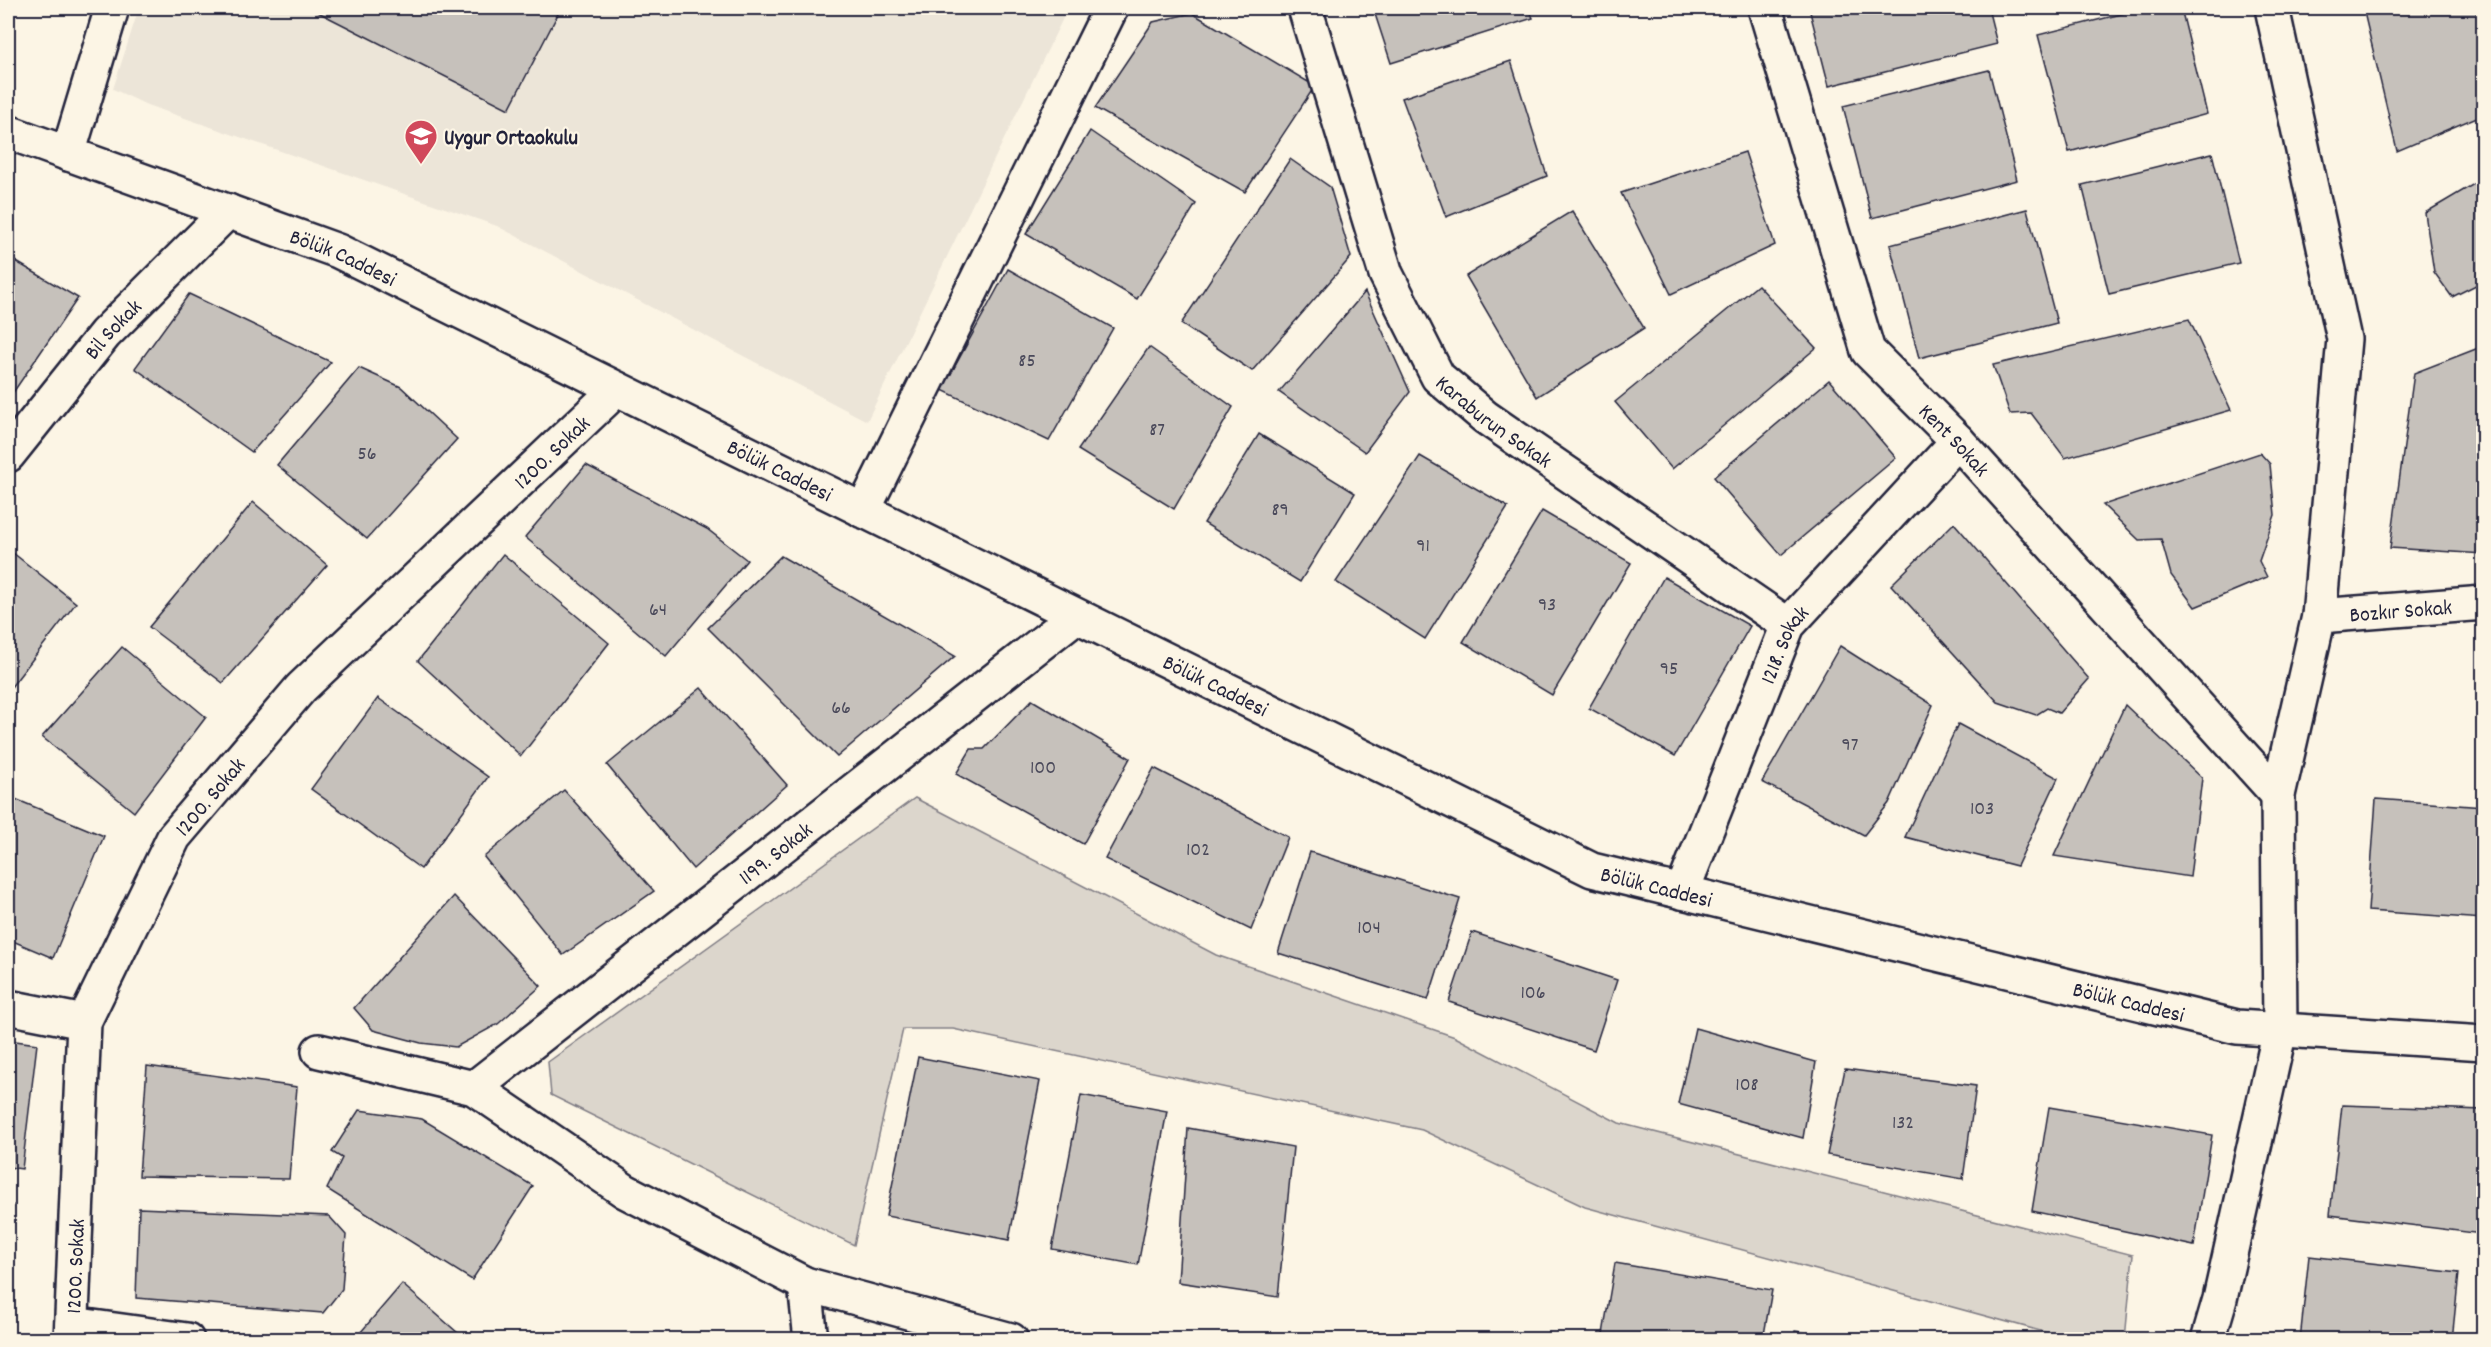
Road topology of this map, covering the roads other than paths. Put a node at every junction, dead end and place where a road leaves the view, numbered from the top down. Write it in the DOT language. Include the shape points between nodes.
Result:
graph roads {
  1 [pos="112,8"];
  2 [pos="1111,8"];
  3 [pos="1305,8"];
  4 [pos="1765,8"];
  5 [pos="2272,8"];
  6 [pos="8,132"];
  7 [pos="68,154"];
  8 [pos="228,212"];
  9 [pos="617,389"];
  10 [pos="1958,441"];
  11 [pos="8,455"];
  12 [pos="863,511"];
  13 [pos="2484,603"];
  14 [pos="1076,616"];
  15 [pos="2319,616"];
  16 [pos="1788,625"];
  17 [pos="2278,795"];
  18 [pos="1682,892"];
  19 [pos="8,1007"];
  20 [pos="84,1022"];
  21 [pos="2280,1030"];
  22 [pos="2484,1043"];
  23 [pos="319,1051"];
  24 [pos="474,1088"];
  25 [pos="805,1284"];
  26 [pos="71,1332"];
  27 [pos="187,1340"];
  28 [pos="811,1340"];
  29 [pos="1011,1340"];
  30 [pos="2208,1340"];
  1 -- 7 [label="street"];
  2 -- 12 [label="street"];
  3 -- 16 [label="street, Karaburun Sokak" via="1386,274 1438,378 1485,417"];
  4 -- 10 [label="street, Kent Sokak" via="1868,351"];
  5 -- 15 [label="street" via="2344,339"];
  6 -- 7 [label="street, Bölük Caddesi"];
  7 -- 8 [label="street, Bölük Caddesi"];
  8 -- 9 [label="street, Bölük Caddesi" via="338,251"];
  8 -- 11 [label="street, Bil Sokak" via="105,334"];
  9 -- 12 [label="street, Bölük Caddesi"];
  9 -- 20 [label="street, 1200. Sokak" via="301,688 174,837"];
  10 -- 16 [label="street, 1218. Sokak"];
  10 -- 17 [label="street, Kent Sokak"];
  12 -- 14 [label="street, Bölük Caddesi"];
  13 -- 15 [label="street, Bozkır Sokak"];
  14 -- 18 [label="street, Bölük Caddesi" via="1592,870"];
  14 -- 24 [label="street, 1199. Sokak"];
  15 -- 17 [label="street"];
  16 -- 18 [label="street, 1218. Sokak"];
  17 -- 21 [label="street"];
  18 -- 21 [label="street, Bölük Caddesi" via="2237,1027"];
  19 -- 20 [label="street"];
  20 -- 26 [label="street, 1200. Sokak"];
  21 -- 22 [label="street, Bölük Caddesi"];
  21 -- 30 [label="street"];
  23 -- 24 [label="street"];
  24 -- 25 [label="street" via="625,1191"];
  25 -- 28 [label="street"];
  25 -- 29 [label="street"];
  26 -- 27 [label="street"];
}
